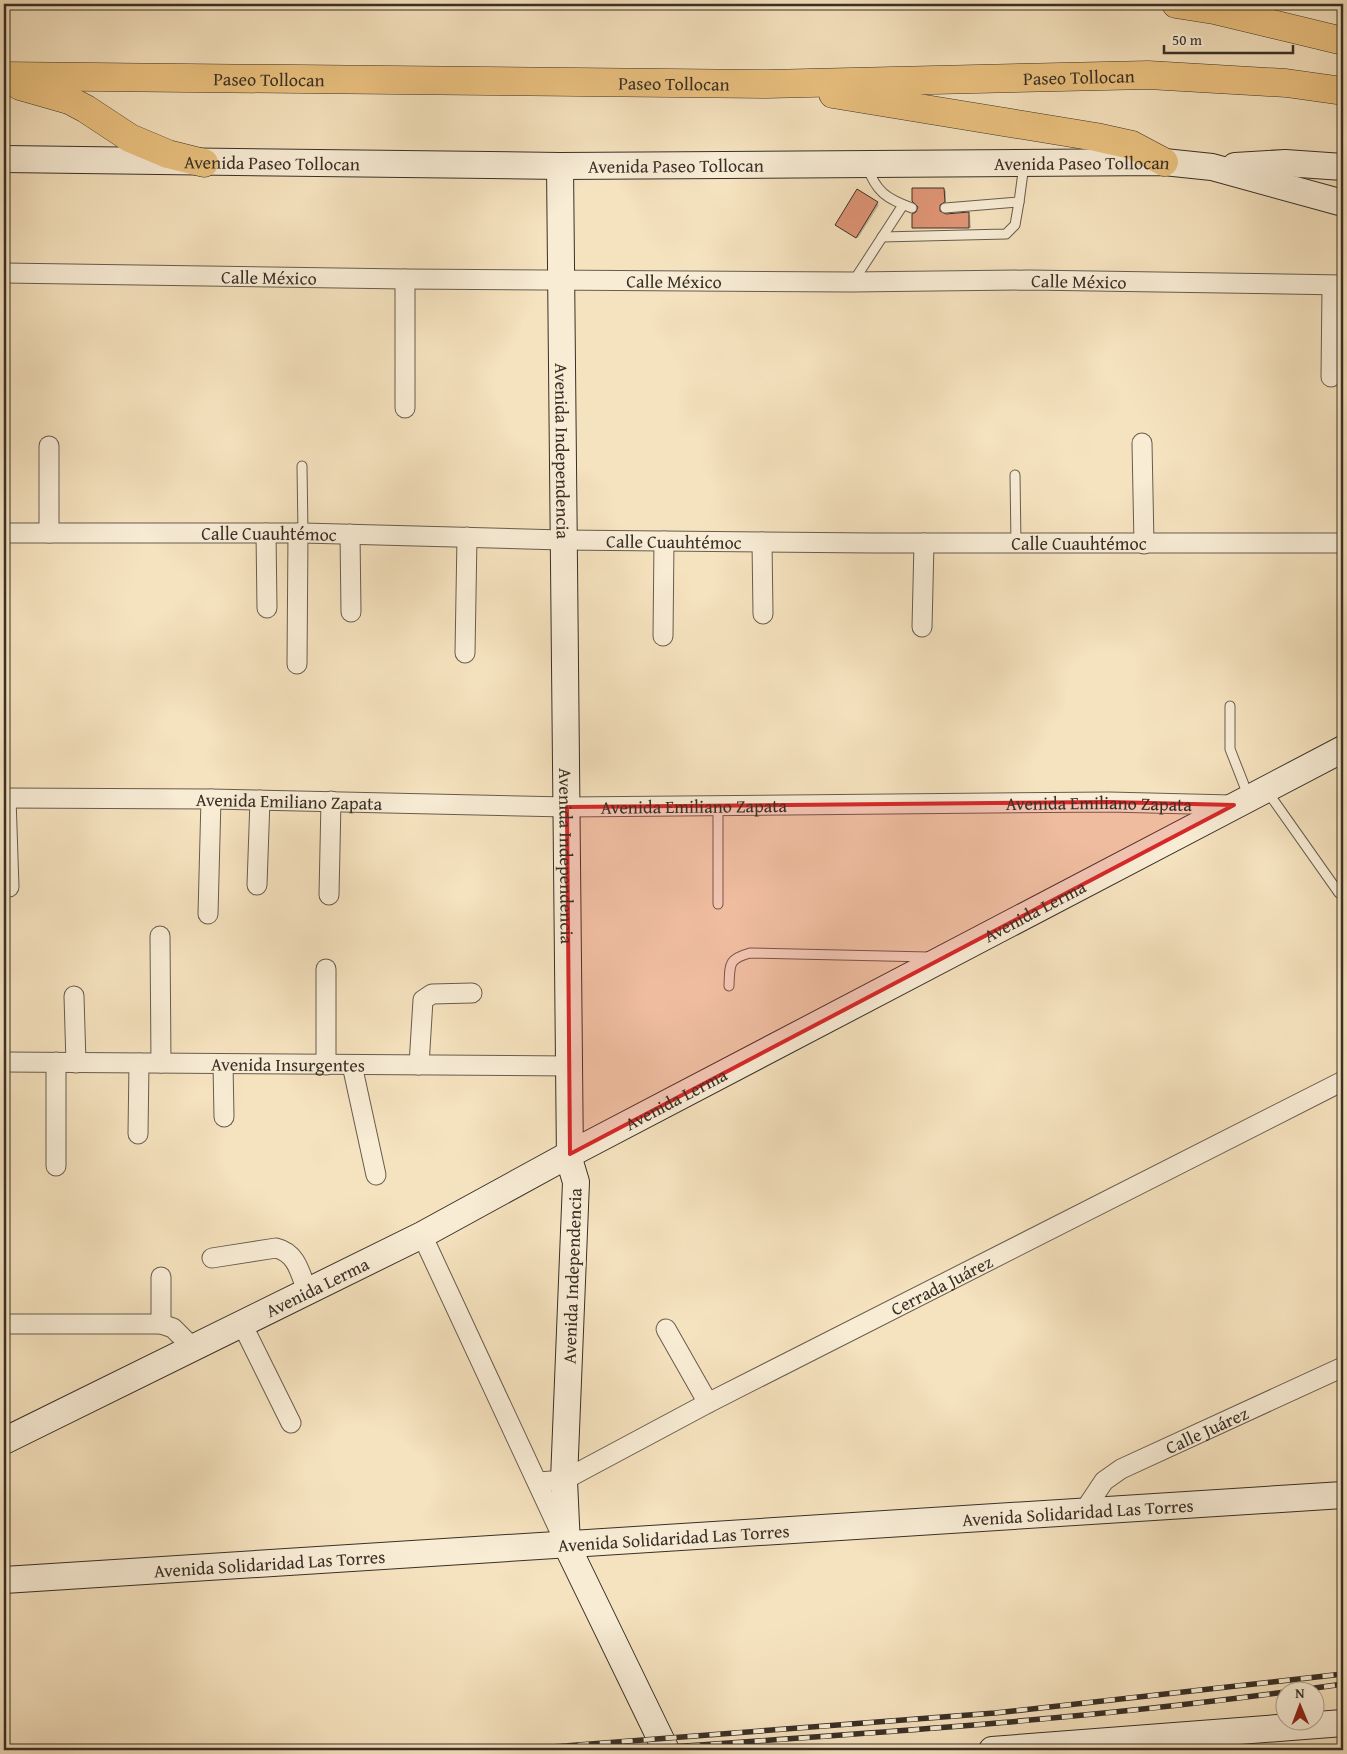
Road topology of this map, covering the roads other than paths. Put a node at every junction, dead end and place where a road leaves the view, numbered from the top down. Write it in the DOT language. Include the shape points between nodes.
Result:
graph roads {
  1 [pos="1176,4"];
  2 [pos="1343,41"];
  3 [pos="4,76"];
  4 [pos="4,82"];
  5 [pos="767,84"];
  6 [pos="1343,91"];
  7 [pos="4,159"];
  8 [pos="1164,162"];
  9 [pos="204,163"];
  10 [pos="866,164"];
  11 [pos="1024,164"];
  12 [pos="560,166"];
  13 [pos="1212,167"];
  14 [pos="1343,168"];
  15 [pos="1019,202"];
  16 [pos="1343,203"];
  17 [pos="945,208"];
  18 [pos="882,237"];
  19 [pos="4,273"];
  20 [pos="404,279"];
  21 [pos="560,280"];
  22 [pos="852,282"];
  23 [pos="1338,286"];
  24 [pos="1331,377"];
  25 [pos="405,408"];
  26 [pos="1142,443"];
  27 [pos="49,446"];
  28 [pos="302,466"];
  29 [pos="1015,475"];
  30 [pos="4,533"];
  31 [pos="49,533"];
  32 [pos="266,533"];
  33 [pos="300,533"];
  34 [pos="350,534"];
  35 [pos="467,537"];
  36 [pos="562,540"];
  37 [pos="664,541"];
  38 [pos="762,542"];
  39 [pos="924,543"];
  40 [pos="1343,543"];
  41 [pos="1016,544"];
  42 [pos="1144,544"];
  43 [pos="267,608"];
  44 [pos="351,612"];
  45 [pos="762,614"];
  46 [pos="922,627"];
  47 [pos="662,636"];
  48 [pos="465,654"];
  49 [pos="297,664"];
  50 [pos="1230,706"];
  51 [pos="1343,749"];
  52 [pos="5,798"];
  53 [pos="1249,798"];
  54 [pos="211,799"];
  55 [pos="260,800"];
  56 [pos="331,801"];
  57 [pos="718,805"];
  58 [pos="567,807"];
  59 [pos="257,885"];
  60 [pos="9,887"];
  61 [pos="1339,892"];
  62 [pos="329,895"];
  63 [pos="718,904"];
  64 [pos="208,914"];
  65 [pos="160,936"];
  66 [pos="946,957"];
  67 [pos="326,969"];
  68 [pos="729,986"];
  69 [pos="472,993"];
  70 [pos="74,996"];
  71 [pos="4,1062"];
  72 [pos="56,1062"];
  73 [pos="76,1063"];
  74 [pos="138,1063"];
  75 [pos="161,1063"];
  76 [pos="223,1064"];
  77 [pos="326,1065"];
  78 [pos="352,1065"];
  79 [pos="418,1065"];
  80 [pos="570,1066"];
  81 [pos="1343,1081"];
  82 [pos="224,1117"];
  83 [pos="138,1134"];
  84 [pos="56,1166"];
  85 [pos="572,1166"];
  86 [pos="376,1174"];
  87 [pos="426,1243"];
  88 [pos="212,1258"];
  89 [pos="161,1277"];
  90 [pos="307,1291"];
  91 [pos="4,1324"];
  92 [pos="161,1324"];
  93 [pos="242,1324"];
  94 [pos="666,1329"];
  95 [pos="193,1348"];
  96 [pos="1343,1367"];
  97 [pos="708,1403"];
  98 [pos="291,1423"];
  99 [pos="4,1441"];
  100 [pos="552,1481"];
  101 [pos="1343,1495"];
  102 [pos="1084,1511"];
  103 [pos="567,1546"];
  104 [pos="4,1580"];
  105 [pos="1343,1723"];
  106 [pos="666,1750"];
  107 [pos="992,1750"];
  1 -- 2 [label="highway"];
  3 -- 5 [label="highway, Paseo Tollocan"];
  4 -- 9 [label="highway" via="69,100 130,138 168,154"];
  5 -- 6 [label="highway, Paseo Tollocan" via="1148,75 1286,83"];
  5 -- 8 [label="highway" via="1096,137 1132,145"];
  7 -- 9 [label="main road, Avenida Paseo Tollocan"];
  8 -- 11 [label="main road, Avenida Paseo Tollocan"];
  8 -- 13 [label="main road, Avenida Paseo Tollocan"];
  9 -- 12 [label="main road, Avenida Paseo Tollocan"];
  10 -- 11 [label="main road, Avenida Paseo Tollocan"];
  10 -- 12 [label="main road, Avenida Paseo Tollocan"];
  10 -- 18 [label="lane" via="876,186 894,201 908,206"];
  11 -- 15 [label="lane"];
  12 -- 21 [label="main road, Avenida Independencia"];
  13 -- 14 [label="main road" via="1285,163"];
  13 -- 16 [label="main road, Avenida Paseo Tollocan"];
  15 -- 17 [label="lane"];
  15 -- 18 [label="lane" via="1015,225 1006,234"];
  18 -- 22 [label="lane"];
  19 -- 20 [label="street, Calle México"];
  20 -- 21 [label="street, Calle México"];
  20 -- 25 [label="street"];
  21 -- 22 [label="street, Calle México"];
  21 -- 36 [label="main road, Avenida Independencia"];
  22 -- 23 [label="street, Calle México" via="1029,280"];
  23 -- 24 [label="street"];
  26 -- 42 [label="street"];
  27 -- 31 [label="street"];
  28 -- 33 [label="lane"];
  29 -- 41 [label="lane"];
  30 -- 31 [label="street, Calle Cuauhtémoc"];
  31 -- 32 [label="street, Calle Cuauhtémoc"];
  32 -- 33 [label="street, Calle Cuauhtémoc"];
  32 -- 43 [label="street"];
  33 -- 34 [label="street, Calle Cuauhtémoc"];
  33 -- 49 [label="street"];
  34 -- 35 [label="street, Calle Cuauhtémoc"];
  34 -- 44 [label="street"];
  35 -- 36 [label="street, Calle Cuauhtémoc"];
  35 -- 48 [label="street"];
  36 -- 37 [label="street, Calle Cuauhtémoc"];
  36 -- 58 [label="main road, Avenida Independencia"];
  37 -- 38 [label="street, Calle Cuauhtémoc"];
  37 -- 47 [label="street"];
  38 -- 39 [label="street, Calle Cuauhtémoc"];
  38 -- 45 [label="street"];
  39 -- 41 [label="street, Calle Cuauhtémoc"];
  39 -- 46 [label="street"];
  40 -- 42 [label="street, Calle Cuauhtémoc"];
  41 -- 42 [label="street, Calle Cuauhtémoc"];
  50 -- 53 [label="lane" via="1230,749"];
  51 -- 53 [label="main road, Avenida Lerma"];
  52 -- 54 [label="street, Avenida Emiliano Zapata"];
  52 -- 60 [label="street"];
  53 -- 57 [label="street, Avenida Emiliano Zapata"];
  53 -- 61 [label="lane"];
  53 -- 66 [label="main road, Avenida Lerma"];
  54 -- 55 [label="street, Avenida Emiliano Zapata"];
  54 -- 64 [label="street"];
  55 -- 56 [label="street, Avenida Emiliano Zapata"];
  55 -- 59 [label="street"];
  56 -- 58 [label="street, Avenida Emiliano Zapata"];
  56 -- 62 [label="street"];
  57 -- 58 [label="street, Avenida Emiliano Zapata"];
  57 -- 63 [label="lane"];
  58 -- 80 [label="main road, Avenida Independencia"];
  65 -- 75 [label="street"];
  66 -- 68 [label="lane" via="750,953 736,957 730,964"];
  66 -- 85 [label="main road, Avenida Lerma"];
  67 -- 77 [label="street"];
  69 -- 79 [label="street" via="432,994 423,1000"];
  70 -- 73 [label="street"];
  71 -- 72 [label="street, Avenida Insurgentes"];
  72 -- 73 [label="street, Avenida Insurgentes"];
  72 -- 84 [label="street"];
  73 -- 74 [label="street, Avenida Insurgentes"];
  74 -- 75 [label="street, Avenida Insurgentes"];
  74 -- 83 [label="street"];
  75 -- 76 [label="street, Avenida Insurgentes"];
  76 -- 77 [label="street, Avenida Insurgentes"];
  76 -- 82 [label="street"];
  77 -- 78 [label="street, Avenida Insurgentes"];
  78 -- 79 [label="street, Avenida Insurgentes"];
  78 -- 86 [label="street"];
  79 -- 80 [label="street, Avenida Insurgentes"];
  80 -- 85 [label="main road, Avenida Independencia"];
  81 -- 97 [label="street, Cerrada Juárez"];
  85 -- 87 [label="main road, Avenida Lerma"];
  85 -- 100 [label="main road, Avenida Independencia"];
  87 -- 90 [label="main road, Avenida Lerma"];
  87 -- 100 [label="street, Avenida Independencia"];
  88 -- 90 [label="street" via="276,1248 285,1250 293,1257"];
  89 -- 92 [label="street"];
  90 -- 93 [label="main road, Avenida Lerma"];
  91 -- 92 [label="street"];
  92 -- 95 [label="street" via="173,1328"];
  93 -- 95 [label="main road, Avenida Lerma"];
  93 -- 98 [label="street"];
  94 -- 97 [label="street"];
  95 -- 99 [label="main road, Avenida Lerma"];
  96 -- 102 [label="street, Calle Juárez" via="1122,1469 1104,1481"];
  97 -- 100 [label="street, Cerrada Juárez"];
  100 -- 103 [label="main road, Avenida Independencia"];
  101 -- 102 [label="main road, Avenida Solidaridad Las Torres"];
  102 -- 103 [label="main road, Avenida Solidaridad Las Torres"];
  103 -- 104 [label="main road, Avenida Solidaridad Las Torres"];
  103 -- 106 [label="main road, Avenida Independencia"];
  105 -- 107 [label="main road"];
}
